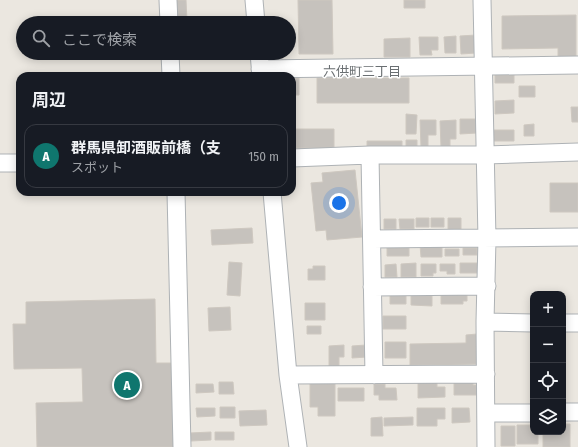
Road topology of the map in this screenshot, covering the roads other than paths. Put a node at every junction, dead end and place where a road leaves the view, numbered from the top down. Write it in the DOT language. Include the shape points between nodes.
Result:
graph roads {
  1 [pos="168,0"];
  2 [pos="254,0"];
  3 [pos="482,0"];
  4 [pos="169,16"];
  5 [pos="255,16"];
  6 [pos="170,60"];
  7 [pos="578,65"];
  8 [pos="260,66"];
  9 [pos="484,66"];
  10 [pos="171,72"];
  11 [pos="578,152"];
  12 [pos="370,155"];
  13 [pos="485,155"];
  14 [pos="296,158"];
  15 [pos="0,163"];
  16 [pos="16,163"];
  17 [pos="176,196"];
  18 [pos="272,196"];
  19 [pos="578,237"];
  20 [pos="487,239"];
  21 [pos="372,240"];
  22 [pos="487,286"];
  23 [pos="372,287"];
  24 [pos="485,322"];
  25 [pos="530,322"];
  26 [pos="566,323"];
  27 [pos="578,323"];
  28 [pos="486,374"];
  29 [pos="288,375"];
  30 [pos="374,375"];
  31 [pos="530,412"];
  32 [pos="566,412"];
  33 [pos="578,412"];
  34 [pos="486,413"];
  35 [pos="182,447"];
  36 [pos="298,447"];
  37 [pos="486,447"];
  1 -- 4 [label="street"];
  2 -- 5 [label="street"];
  3 -- 9 [label="street"];
  6 -- 10 [label="street"];
  7 -- 9 [label="street"];
  8 -- 9 [label="street"];
  9 -- 13 [label="street"];
  11 -- 13 [label="street"];
  12 -- 13 [label="street"];
  12 -- 14 [label="street"];
  12 -- 21 [label="street"];
  13 -- 20 [label="street"];
  15 -- 16 [label="street"];
  17 -- 35 [label="street"];
  18 -- 29 [label="street"];
  19 -- 20 [label="street"];
  20 -- 21 [label="street"];
  20 -- 22 [label="street"];
  21 -- 23 [label="street"];
  22 -- 23 [label="street"];
  22 -- 24 [label="street"];
  23 -- 30 [label="street"];
  24 -- 25 [label="street"];
  24 -- 28 [label="street"];
  26 -- 27 [label="street"];
  28 -- 30 [label="street"];
  28 -- 34 [label="street"];
  29 -- 30 [label="street"];
  29 -- 36 [label="street"];
  31 -- 34 [label="street"];
  32 -- 33 [label="street"];
  34 -- 37 [label="street"];
}
